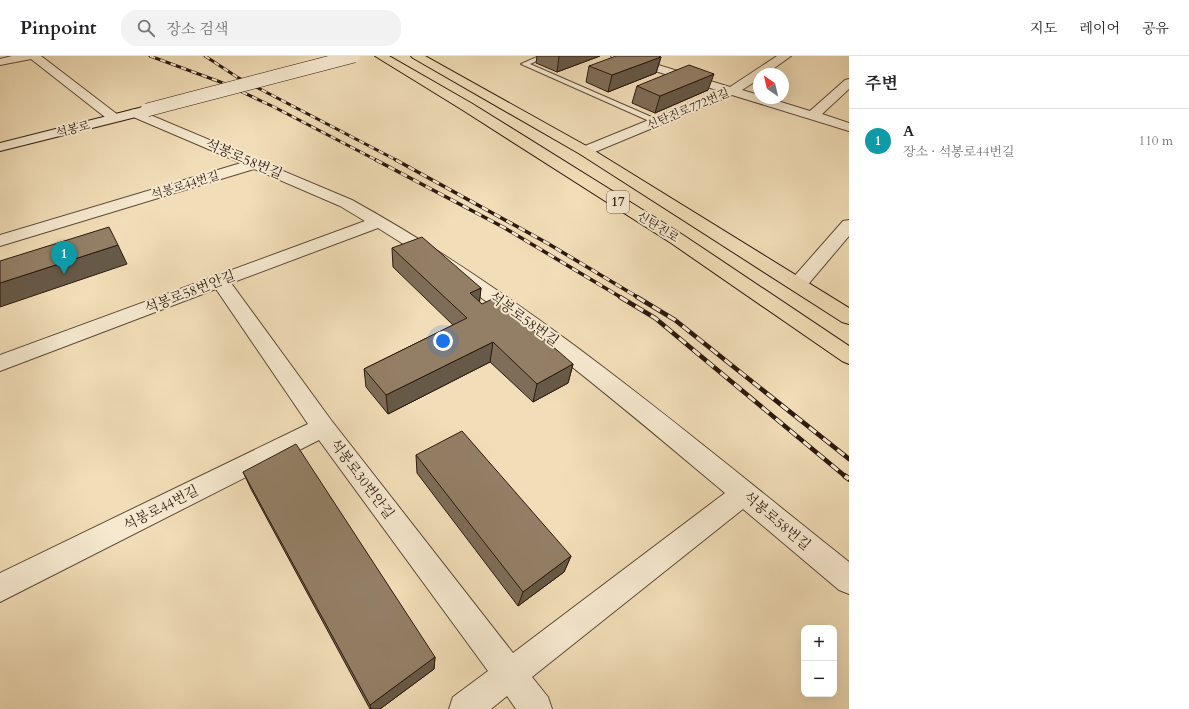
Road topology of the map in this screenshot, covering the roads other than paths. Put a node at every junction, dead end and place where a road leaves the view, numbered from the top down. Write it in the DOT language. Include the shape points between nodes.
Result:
graph roads {
  1 [pos="29,56"];
  2 [pos="34,56"];
  3 [pos="354,56"];
  4 [pos="383,56"];
  5 [pos="417,56"];
  6 [pos="545,56"];
  7 [pos="617,56"];
  8 [pos="785,56"];
  9 [pos="0,62"];
  10 [pos="849,83"];
  11 [pos="732,91"];
  12 [pos="459,102"];
  13 [pos="142,111"];
  14 [pos="517,113"];
  15 [pos="812,116"];
  16 [pos="115,118"];
  17 [pos="659,122"];
  18 [pos="849,128"];
  19 [pos="0,147"];
  20 [pos="585,151"];
  21 [pos="255,164"];
  22 [pos="380,221"];
  23 [pos="849,225"];
  24 [pos="0,242"];
  25 [pos="220,281"];
  26 [pos="798,284"];
  27 [pos="849,317"];
  28 [pos="849,356"];
  29 [pos="0,363"];
  30 [pos="323,427"];
  31 [pos="744,493"];
  32 [pos="849,580"];
  33 [pos="0,588"];
  34 [pos="510,673"];
  35 [pos="465,709"];
  36 [pos="536,709"];
  1 -- 9 [label="street"];
  2 -- 16 [label="street"];
  3 -- 13 [label="street, 석봉로, bridge"];
  4 -- 12 [label="main road, 신탄진로 / 17"];
  5 -- 14 [label="main road, 신탄진로 / 17"];
  6 -- 17 [label="lane" via="524,64"];
  7 -- 11 [label="street"];
  8 -- 11 [label="street, 신탄진로772번길"];
  10 -- 15 [label="street"];
  11 -- 15 [label="street"];
  11 -- 17 [label="street, 신탄진로772번길"];
  12 -- 14 [label="main road" via="460,97 465,95"];
  12 -- 28 [label="main road, 신탄진로 / 17" via="677,239"];
  13 -- 16 [label="street, 석봉로"];
  13 -- 21 [label="street, 석봉로58번길"];
  14 -- 20 [label="main road, 신탄진로 / 17"];
  15 -- 18 [label="street"];
  16 -- 19 [label="street, 석봉로"];
  17 -- 20 [label="street, 신탄진로772번길"];
  20 -- 26 [label="main road, 신탄진로 / 17"];
  21 -- 22 [label="street, 석봉로58번길" via="346,203"];
  21 -- 24 [label="street, 석봉로44번길"];
  22 -- 25 [label="street, 석봉로58번안길"];
  22 -- 31 [label="street, 석봉로58번길" via="449,264 539,329"];
  23 -- 26 [label="street"];
  25 -- 29 [label="street, 석봉로58번안길"];
  25 -- 30 [label="street, 석봉로30번안길"];
  26 -- 27 [label="main road, 신탄진로 / 17"];
  30 -- 33 [label="street, 석봉로44번길"];
  30 -- 34 [label="street, 석봉로30번안길"];
  31 -- 32 [label="street, 석봉로58번길"];
  31 -- 34 [label="street"];
  34 -- 35 [label="street"];
  34 -- 36 [label="street, 석봉로30번안길"];
}
